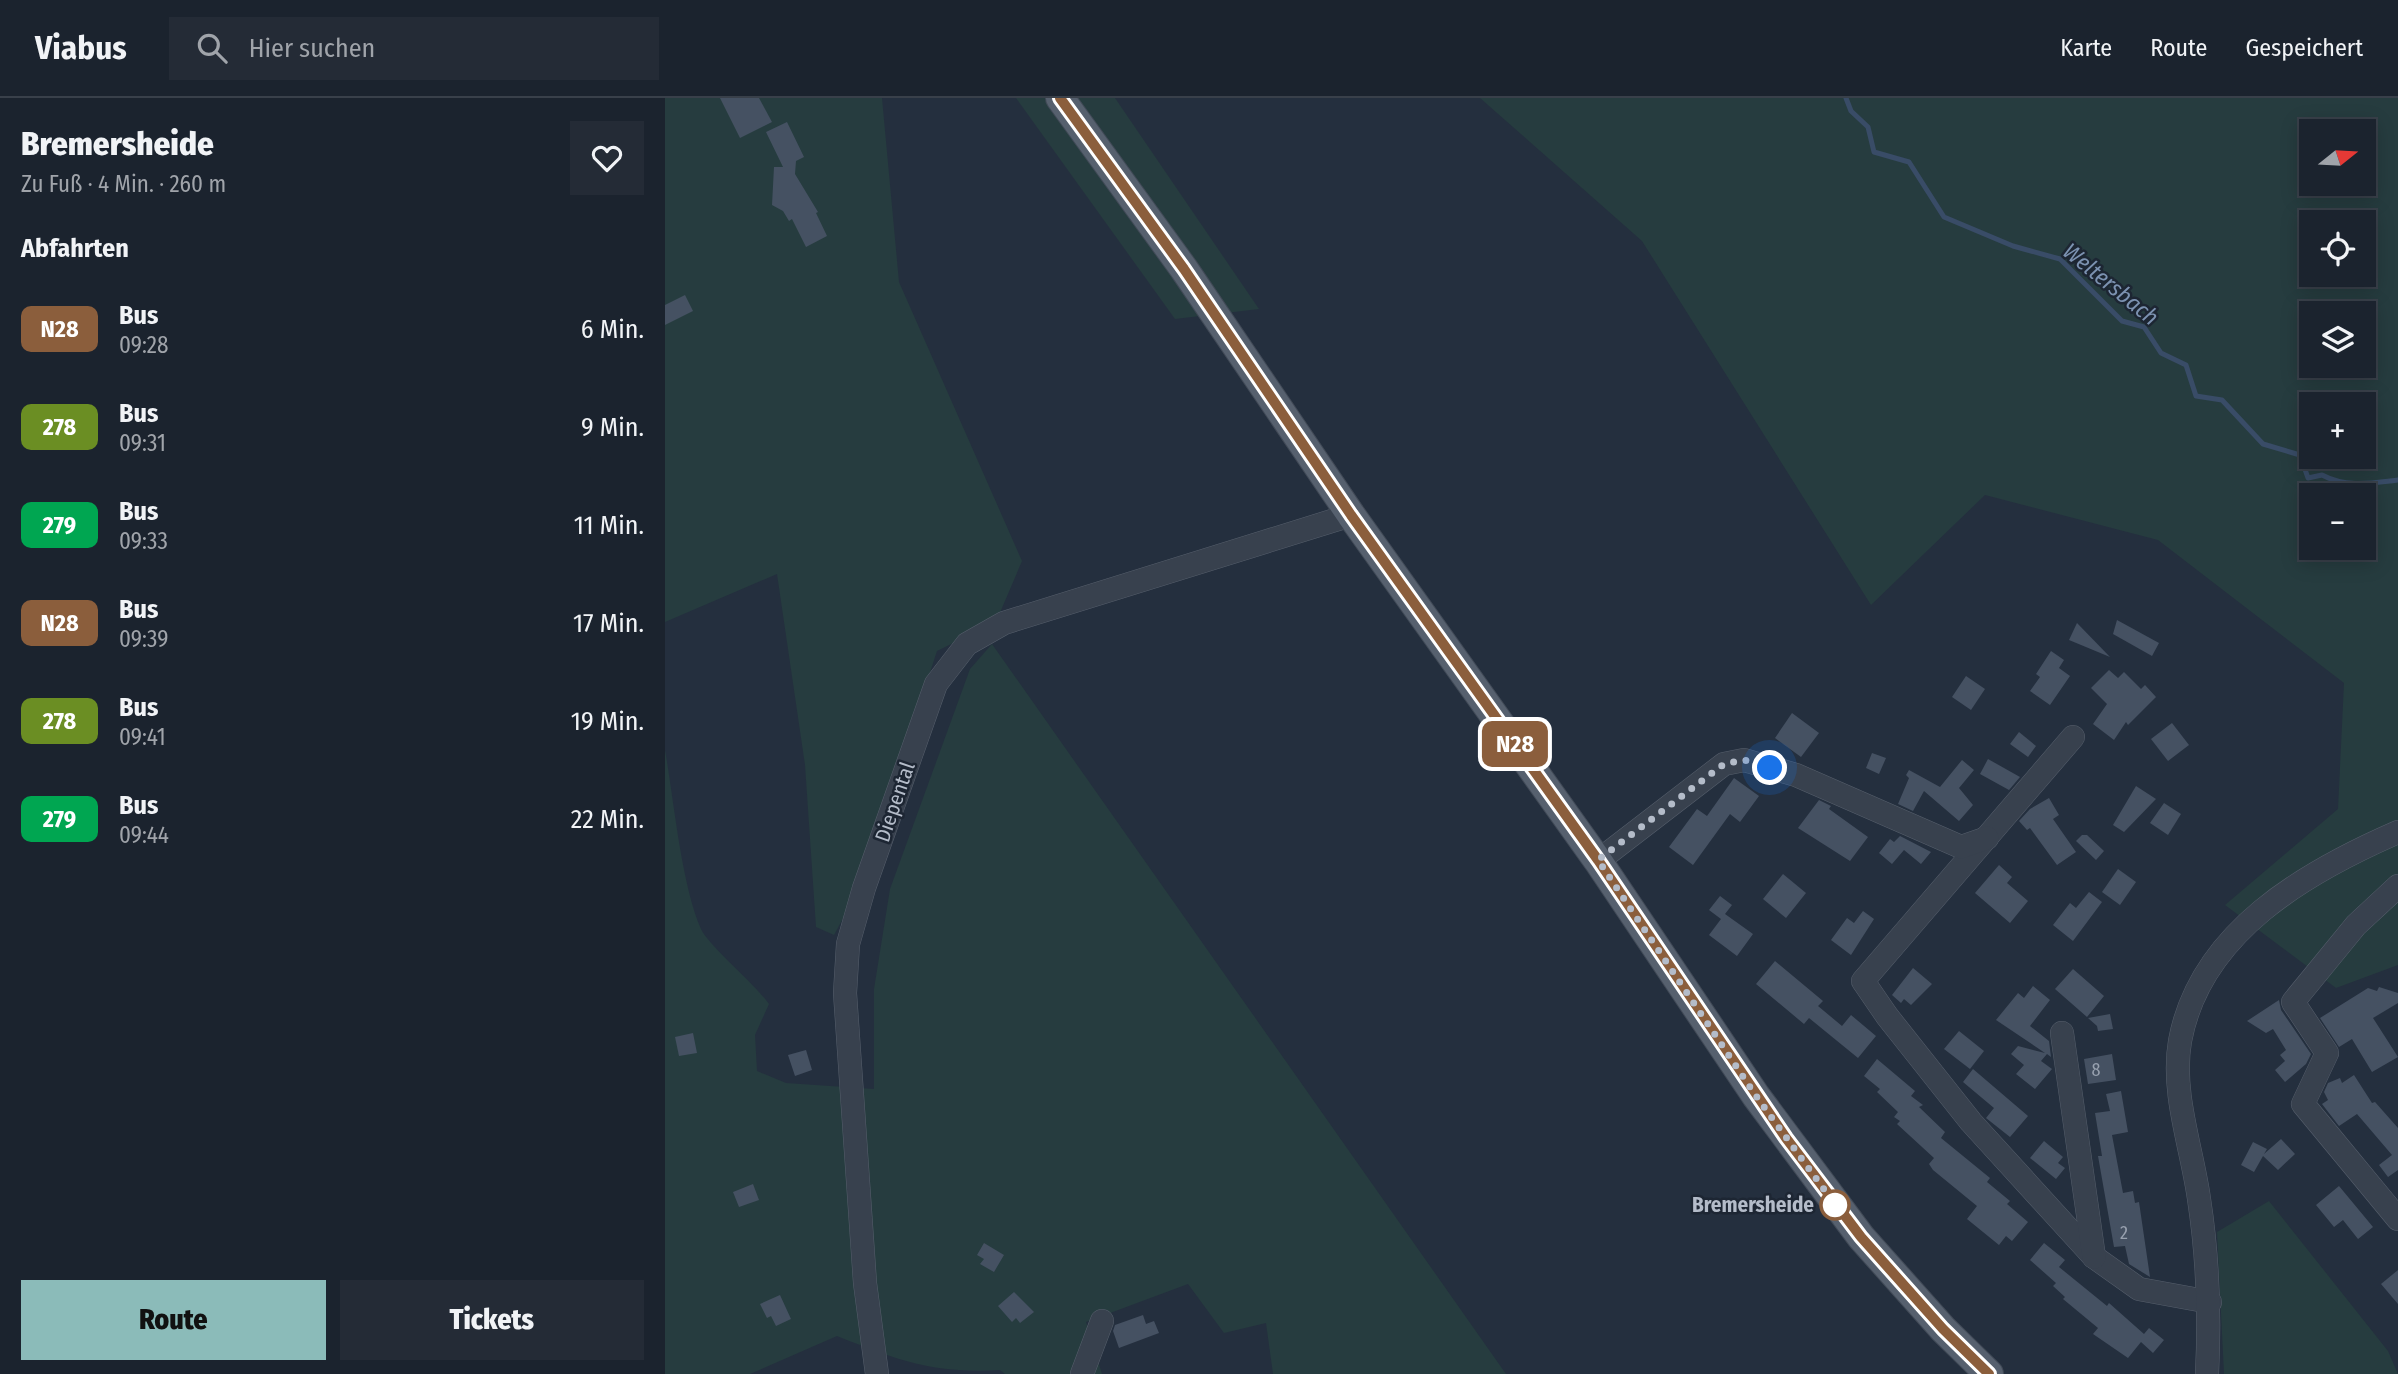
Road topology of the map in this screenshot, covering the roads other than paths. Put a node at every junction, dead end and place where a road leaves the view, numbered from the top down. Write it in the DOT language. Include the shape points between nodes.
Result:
graph roads {
  1 [pos="1060,98"];
  2 [pos="1351,515"];
  3 [pos="2073,737"];
  4 [pos="2398,832"];
  5 [pos="1990,837"];
  6 [pos="1598,860"];
  7 [pos="2398,886"];
  8 [pos="2063,1033"];
  9 [pos="2398,1219"];
  10 [pos="2094,1257"];
  11 [pos="2210,1302"];
  12 [pos="1102,1321"];
  13 [pos="877,1374"];
  14 [pos="1082,1374"];
  15 [pos="1989,1374"];
  16 [pos="2207,1374"];
  1 -- 2 [label="main road" via="1184,269"];
  2 -- 6 [label="main road"];
  2 -- 13 [label="street, Diepental" via="1004,623 967,644 936,684 848,944 845,993 865,1283"];
  3 -- 5 [label="street"];
  4 -- 11 [label="street" via="2338,858 2283,894 2239,931 2193,997 2180,1042 2180,1094 2199,1195"];
  5 -- 6 [label="street" via="1961,847 1796,775 1744,760 1724,764"];
  5 -- 10 [label="street" via="1863,981 1971,1122"];
  6 -- 15 [label="main road" via="1749,1086 1839,1210 1943,1329"];
  7 -- 9 [label="street" via="2356,925 2293,1002 2327,1053 2303,1104"];
  8 -- 10 [label="street"];
  10 -- 11 [label="street" via="2139,1289"];
  11 -- 16 [label="street"];
  12 -- 14 [label="street"];
}
